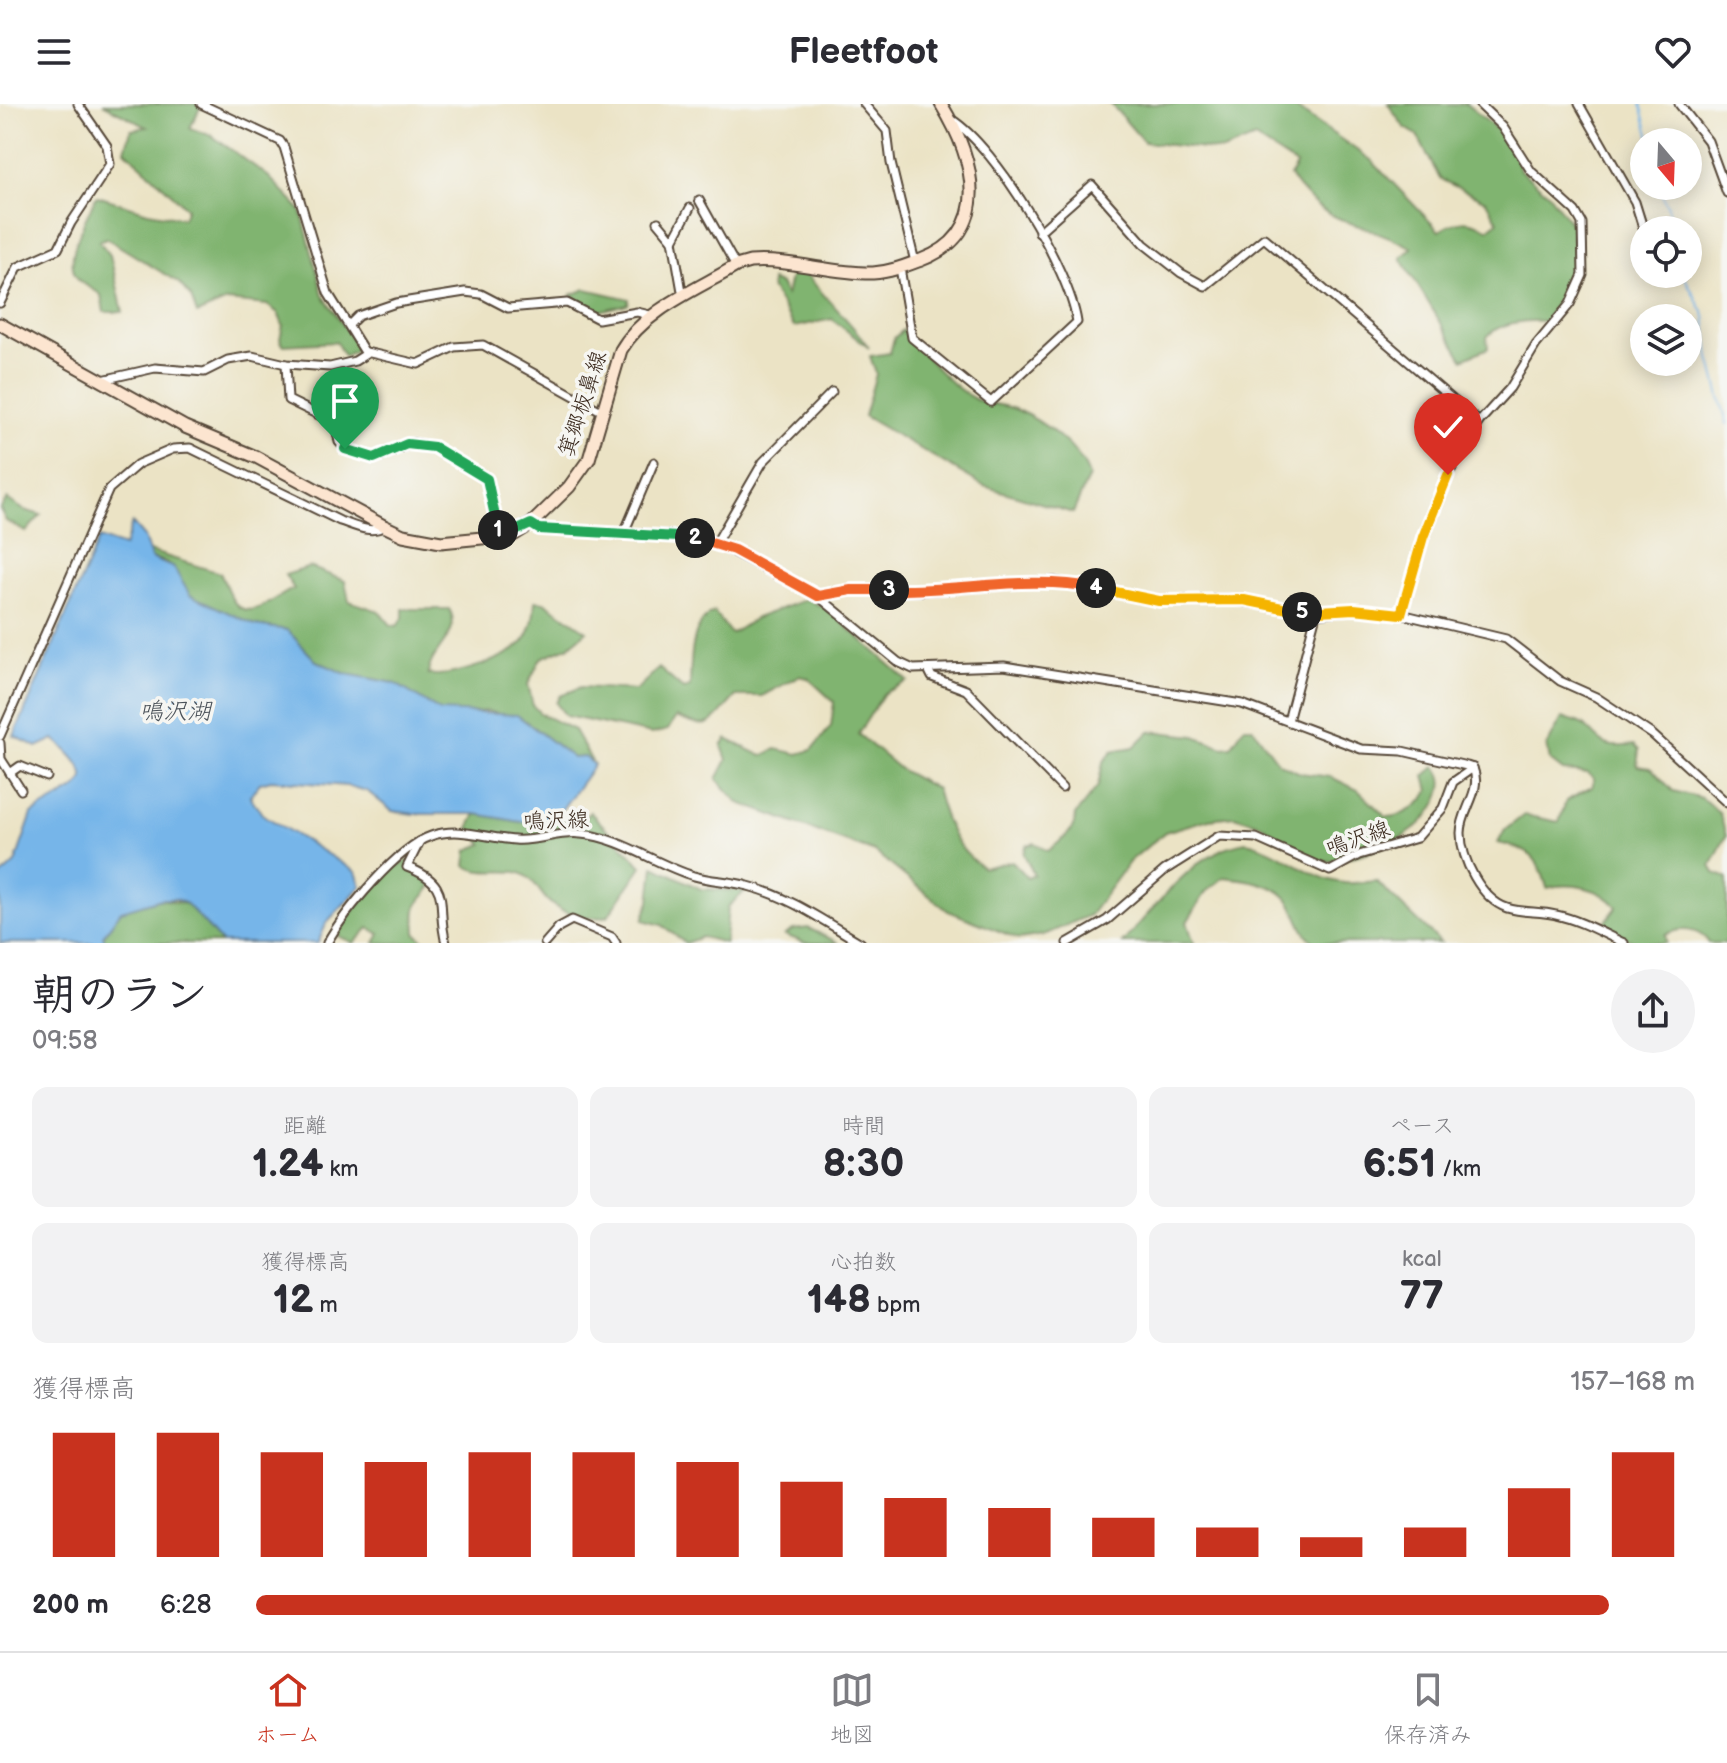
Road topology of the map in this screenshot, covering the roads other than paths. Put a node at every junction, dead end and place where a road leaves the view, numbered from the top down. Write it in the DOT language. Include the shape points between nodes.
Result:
graph roads {
  1 [pos="78,104"];
  2 [pos="201,104"];
  3 [pos="864,104"];
  4 [pos="941,104"];
  5 [pos="1579,104"];
  6 [pos="1679,104"];
  7 [pos="1481,105"];
  8 [pos="949,117"];
  9 [pos="1727,193"];
  10 [pos="699,200"];
  11 [pos="690,208"];
  12 [pos="1639,216"];
  13 [pos="658,222"];
  14 [pos="1039,232"];
  15 [pos="673,240"];
  16 [pos="915,262"];
  17 [pos="736,266"];
  18 [pos="900,268"];
  19 [pos="683,297"];
  20 [pos="0,303"];
  21 [pos="654,316"];
  22 [pos="0,324"];
  23 [pos="349,325"];
  24 [pos="366,352"];
  25 [pos="286,364"];
  26 [pos="102,380"];
  27 [pos="832,392"];
  28 [pos="603,412"];
  29 [pos="1479,422"];
  30 [pos="654,462"];
  31 [pos="531,524"];
  32 [pos="384,526"];
  33 [pos="624,533"];
  34 [pos="500,538"];
  35 [pos="716,543"];
  36 [pos="818,596"];
  37 [pos="1316,614"];
  38 [pos="1401,614"];
  39 [pos="928,669"];
  40 [pos="1288,721"];
  41 [pos="0,736"];
  42 [pos="0,743"];
  43 [pos="1473,768"];
  44 [pos="10,773"];
  45 [pos="47,777"];
  46 [pos="1062,788"];
  47 [pos="21,790"];
  48 [pos="1727,803"];
  49 [pos="420,841"];
  50 [pos="327,943"];
  51 [pos="446,943"];
  52 [pos="545,943"];
  53 [pos="616,943"];
  54 [pos="861,943"];
  55 [pos="1067,943"];
  56 [pos="1624,943"];
  1 -- 20 [label="street" via="107,146 109,168 58,249 18,267"];
  2 -- 23 [label="street" via="284,147 328,293"];
  3 -- 16 [label="street" via="887,131"];
  4 -- 8 [label="main road, 箕郷板鼻線"];
  5 -- 12 [label="street"];
  6 -- 9 [label="street" via="1708,141"];
  7 -- 29 [label="street" via="1509,135 1531,171 1575,211 1584,233 1584,267 1570,304 1532,351 1514,384"];
  8 -- 14 [label="street" via="1000,171"];
  8 -- 16 [label="main road, 箕郷板鼻線" via="971,176 971,207 950,242"];
  10 -- 17 [label="street"];
  11 -- 15 [label="street"];
  13 -- 15 [label="street"];
  14 -- 18 [label="street" via="1077,322 991,402 912,338"];
  14 -- 29 [label="street" via="1092,185 1144,244 1205,286 1264,238"];
  15 -- 19 [label="street"];
  16 -- 18 [label="main road, 箕郷板鼻線"];
  17 -- 18 [label="main road, 箕郷板鼻線" via="765,261 864,273"];
  17 -- 19 [label="main road, 箕郷板鼻線"];
  19 -- 21 [label="main road, 箕郷板鼻線"];
  21 -- 23 [label="street" via="637,312 598,319 567,303 508,308 465,292 396,303 358,316"];
  21 -- 28 [label="main road, 箕郷板鼻線" via="621,350"];
  22 -- 26 [label="main road, 箕郷板鼻線"];
  23 -- 24 [label="street"];
  24 -- 25 [label="street" via="344,366"];
  24 -- 28 [label="street" via="418,364 454,347 483,345"];
  25 -- 26 [label="street" via="252,356 204,372 155,368"];
  25 -- 34 [label="street" via="288,400 335,423 345,449 374,458 407,444 434,447 487,479"];
  26 -- 32 [label="main road, 箕郷板鼻線"];
  27 -- 35 [label="street" via="763,462"];
  28 -- 31 [label="main road, 箕郷板鼻線" via="582,471"];
  29 -- 38 [label="street" via="1433,509"];
  30 -- 33 [label="street"];
  31 -- 33 [label="street" via="539,529"];
  31 -- 34 [label="main road, 箕郷板鼻線"];
  32 -- 34 [label="main road, 箕郷板鼻線" via="441,542"];
  32 -- 41 [label="street" via="365,529 340,521 190,448 173,449 138,464 106,496"];
  33 -- 35 [label="street"];
  35 -- 36 [label="street"];
  36 -- 37 [label="street" via="1054,581 1159,601 1244,600"];
  36 -- 39 [label="street" via="904,667"];
  37 -- 38 [label="street" via="1354,609"];
  37 -- 40 [label="street"];
  38 -- 48 [label="street" via="1506,639 1540,668 1653,735"];
  39 -- 40 [label="street" via="987,665 1060,673 1242,704"];
  39 -- 46 [label="street" via="932,677 966,690"];
  40 -- 43 [label="street" via="1361,749 1402,751"];
  42 -- 44 [label="street" via="1,759"];
  43 -- 55 [label="street, 鳴沢線" via="1453,782 1443,808 1412,840 1359,855 1330,871 1256,838 1219,836 1165,870 1107,920"];
  43 -- 56 [label="street" via="1477,783 1461,831 1466,859 1485,891 1507,908 1563,917"];
  44 -- 45 [label="street" via="20,766"];
  44 -- 47 [label="street"];
  49 -- 50 [label="street, 鳴沢線" via="397,855"];
  49 -- 51 [label="street" via="407,867 436,885 442,895"];
  49 -- 54 [label="street, 鳴沢線" via="454,830 515,840 578,833 602,837 693,876 777,896"];
  52 -- 53 [label="street" via="572,920"];
}
